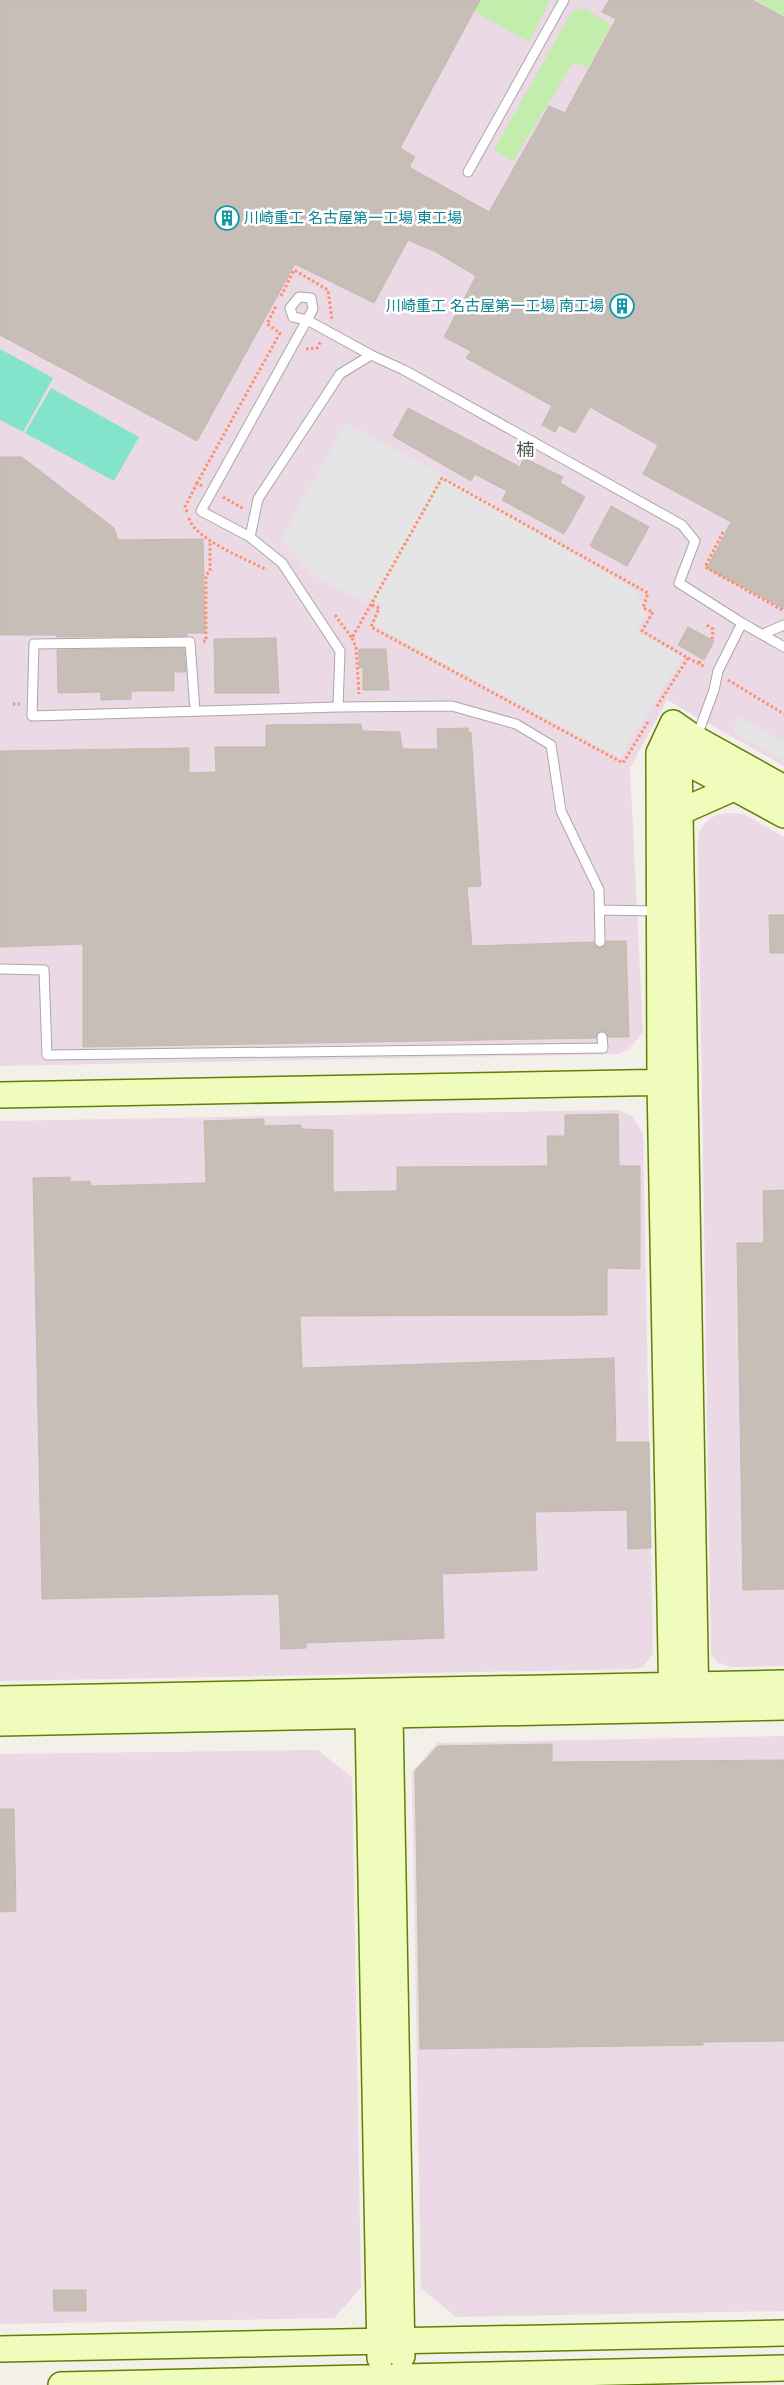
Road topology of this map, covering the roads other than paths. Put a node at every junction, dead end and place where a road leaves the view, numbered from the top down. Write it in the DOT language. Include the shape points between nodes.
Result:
graph roads {
  1 [pos="564,0"];
  2 [pos="468,172"];
  3 [pos="371,355"];
  4 [pos="250,537"];
  5 [pos="742,623"];
  6 [pos="784,625"];
  7 [pos="763,634"];
  8 [pos="784,647"];
  9 [pos="338,707"];
  10 [pos="195,711"];
  11 [pos="696,739"];
  12 [pos="669,755"];
  13 [pos="734,788"];
  14 [pos="784,788"];
  15 [pos="682,811"];
  16 [pos="784,815"];
  17 [pos="600,910"];
  18 [pos="671,911"];
  19 [pos="600,942"];
  20 [pos="0,969"];
  21 [pos="602,1037"];
  22 [pos="685,1082"];
  23 [pos="660,1083"];
  24 [pos="0,1095"];
  25 [pos="784,1683"];
  26 [pos="696,1696"];
  27 [pos="671,1697"];
  28 [pos="0,1699"];
  29 [pos="784,1707"];
  30 [pos="379,1717"];
  31 [pos="0,1723"];
  32 [pos="784,2333"];
  33 [pos="391,2341"];
  34 [pos="0,2349"];
  35 [pos="784,2368"];
  36 [pos="391,2381"];
  37 [pos="61,2385"];
  1 -- 2 [label="lane"];
  3 -- 4 [label="lane" via="340,374 258,500"];
  3 -- 4 [label="lane" via="307,320 200,511"];
  3 -- 5 [label="lane" via="404,370 682,524 695,541 679,582"];
  4 -- 9 [label="lane" via="282,563 340,651"];
  5 -- 7 [label="lane"];
  5 -- 11 [label="lane" via="719,674"];
  6 -- 7 [label="lane"];
  7 -- 8 [label="lane"];
  9 -- 10 [label="lane"];
  9 -- 17 [label="lane" via="452,706 516,724 551,745 561,811 599,890"];
  10 -- 10 [label="lane" via="32,716 34,644 190,642"];
  11 -- 12 [label="street" via="673,723"];
  11 -- 14 [label="street"];
  12 -- 13 [label="street"];
  12 -- 15 [label="street"];
  12 -- 18 [label="street"];
  13 -- 15 [label="street"];
  13 -- 16 [label="street"];
  15 -- 18 [label="street"];
  17 -- 18 [label="lane"];
  17 -- 19 [label="lane"];
  18 -- 22 [label="street"];
  18 -- 23 [label="street"];
  20 -- 21 [label="lane" via="44,970 47,1055 603,1048"];
  22 -- 23 [label="street"];
  22 -- 26 [label="street"];
  23 -- 24 [label="street"];
  23 -- 27 [label="street"];
  25 -- 26 [label="street"];
  26 -- 27 [label="street"];
  26 -- 29 [label="street"];
  27 -- 28 [label="street"];
  27 -- 30 [label="street"];
  30 -- 31 [label="street"];
  30 -- 33 [label="street"];
  32 -- 33 [label="street"];
  33 -- 34 [label="street"];
  33 -- 36 [label="street"];
  35 -- 36 [label="street"];
  36 -- 37 [label="street"];
}
